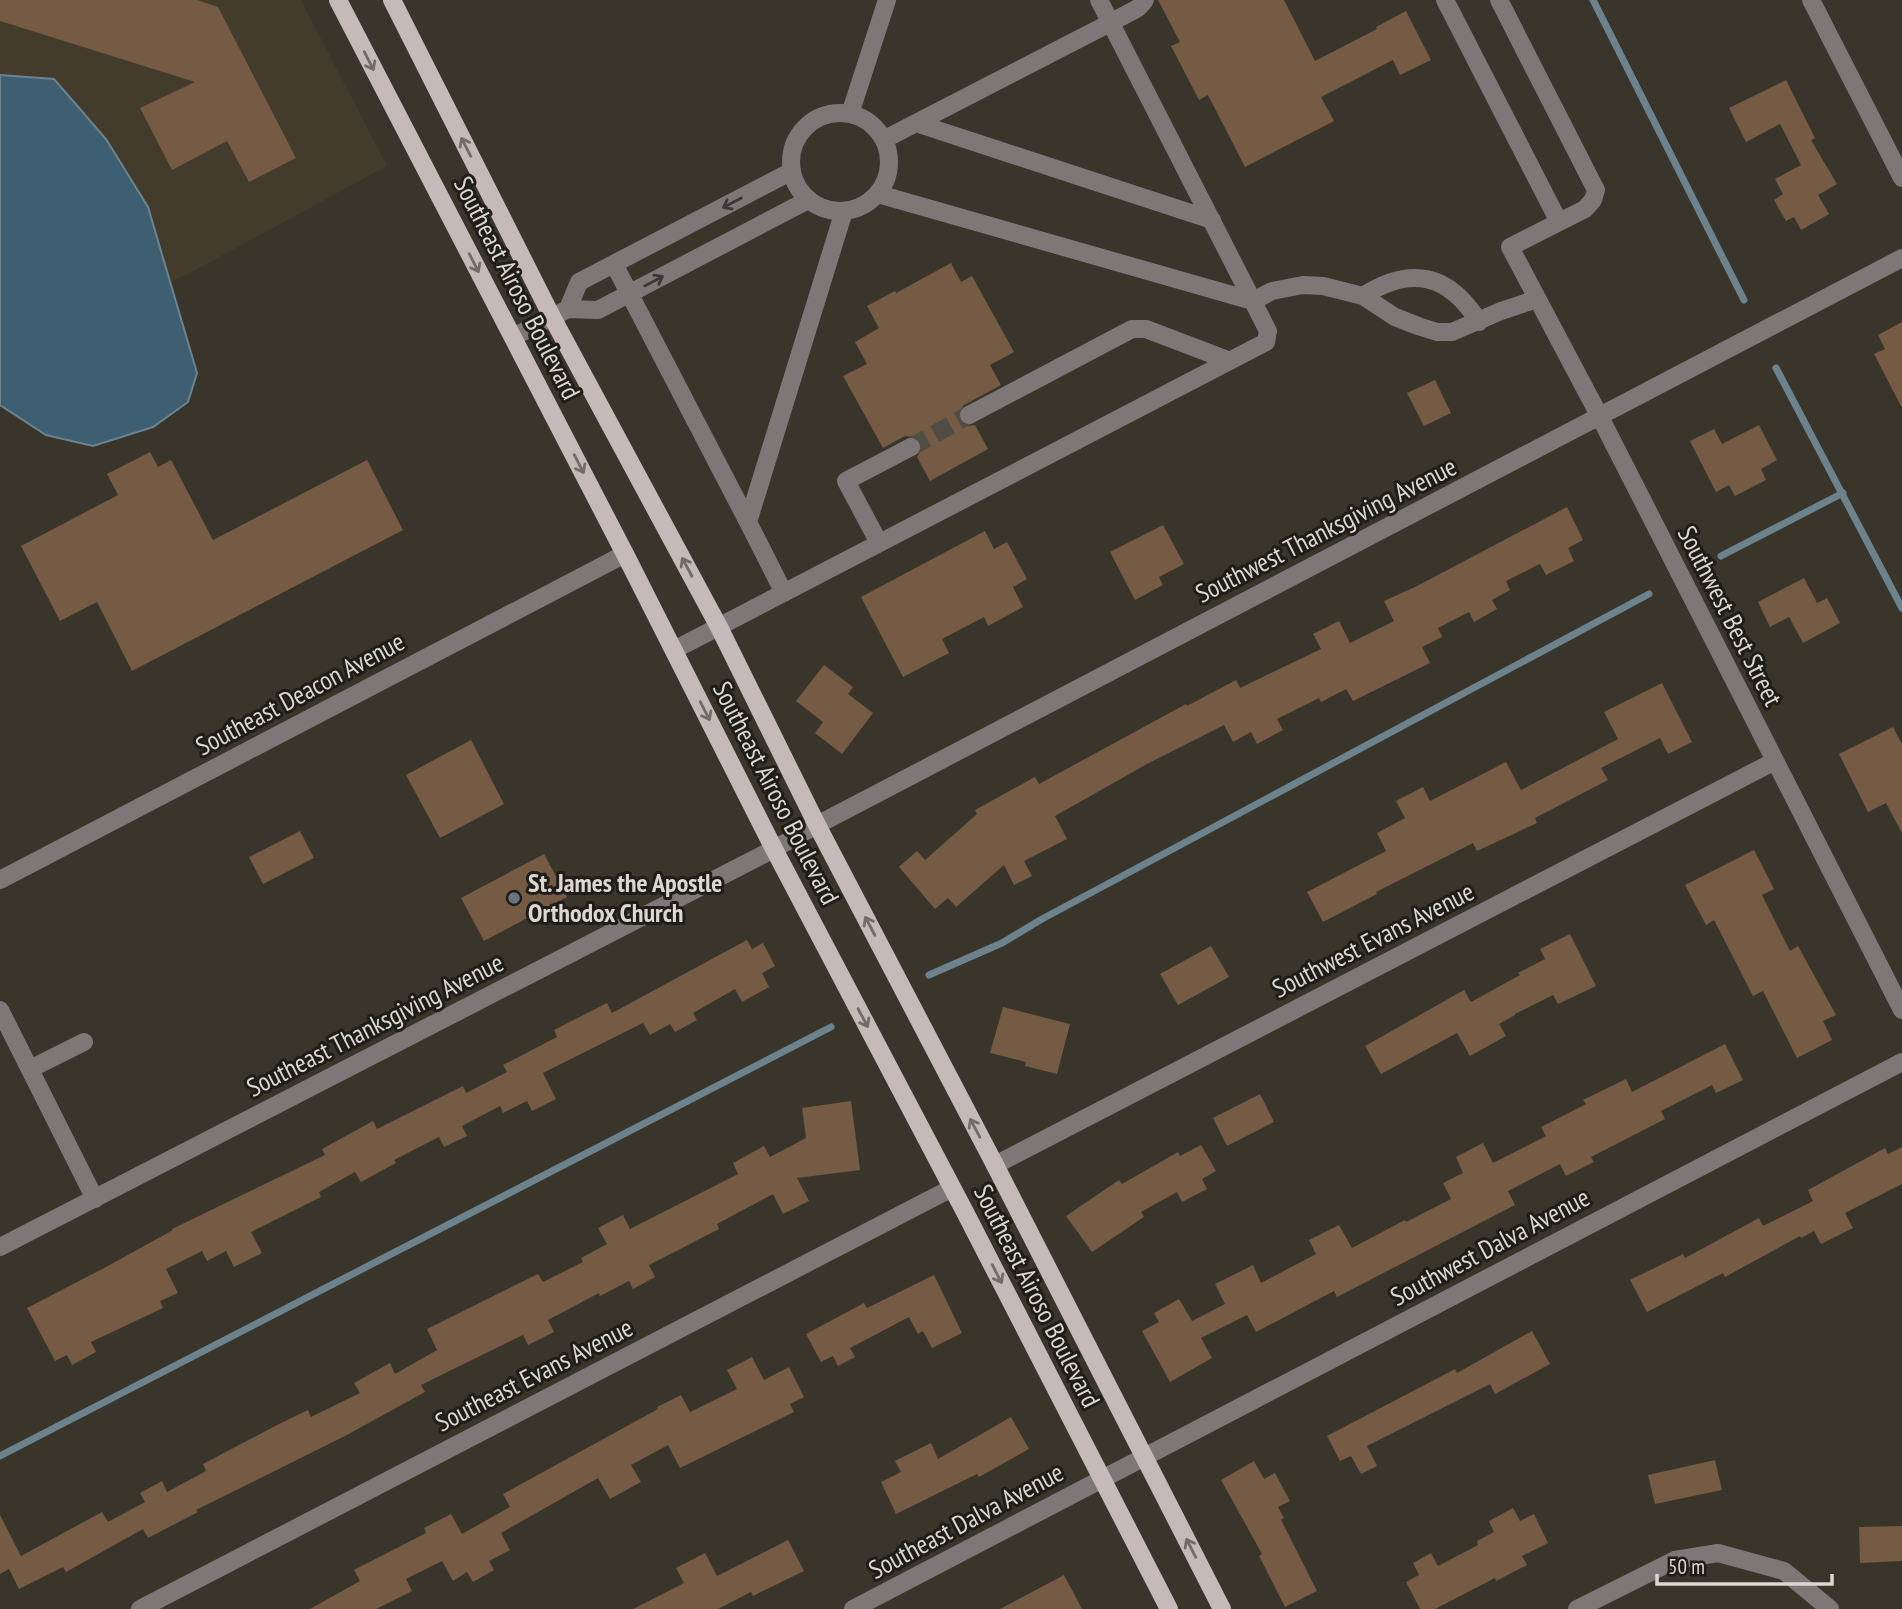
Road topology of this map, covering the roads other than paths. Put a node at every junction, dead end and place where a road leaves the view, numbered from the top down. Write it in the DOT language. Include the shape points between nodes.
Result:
graph roads {
  1 [pos="338,0"];
  2 [pos="392,0"];
  3 [pos="887,0"];
  4 [pos="1099,0"];
  5 [pos="1145,0"];
  6 [pos="1445,0"];
  7 [pos="1499,0"];
  8 [pos="1811,0"];
  9 [pos="1110,23"];
  10 [pos="850,114"];
  11 [pos="916,123"];
  12 [pos="885,139"];
  13 [pos="792,171"];
  14 [pos="1902,178"];
  15 [pos="760,188"];
  16 [pos="878,194"];
  17 [pos="808,200"];
  18 [pos="844,211"];
  19 [pos="775,217"];
  20 [pos="1212,220"];
  21 [pos="1559,222"];
  22 [pos="693,223"];
  23 [pos="708,253"];
  24 [pos="1902,258"];
  25 [pos="614,264"];
  26 [pos="630,293"];
  27 [pos="1363,296"];
  28 [pos="1537,299"];
  29 [pos="1253,301"];
  30 [pos="560,313"];
  31 [pos="1479,322"];
  32 [pos="513,337"];
  33 [pos="1230,361"];
  34 [pos="970,415"];
  35 [pos="1600,417"];
  36 [pos="911,447"];
  37 [pos="748,522"];
  38 [pos="879,543"];
  39 [pos="625,554"];
  40 [pos="784,593"];
  41 [pos="719,627"];
  42 [pos="674,650"];
  43 [pos="1775,761"];
  44 [pos="817,825"];
  45 [pos="774,849"];
  46 [pos="0,880"];
  47 [pos="0,1010"];
  48 [pos="1902,1010"];
  49 [pos="84,1042"];
  50 [pos="1902,1062"];
  51 [pos="30,1069"];
  52 [pos="995,1165"];
  53 [pos="952,1188"];
  54 [pos="94,1199"];
  55 [pos="0,1247"];
  56 [pos="1144,1457"];
  57 [pos="1102,1479"];
  58 [pos="140,1609"];
  59 [pos="853,1609"];
  60 [pos="1169,1609"];
  61 [pos="1222,1609"];
  62 [pos="1577,1609"];
  63 [pos="1830,1609"];
  1 -- 32 [label="main road, Southeast Airoso Boulevard, one-way"];
  30 -- 2 [label="main road, Southeast Airoso Boulevard, one-way"];
  3 -- 10 [label="street"];
  4 -- 9 [label="street"];
  5 -- 9 [label="street"];
  6 -- 21 [label="street"];
  7 -- 21 [label="street" via="1596,190 1585,209"];
  8 -- 14 [label="street"];
  9 -- 11 [label="street"];
  9 -- 20 [label="street"];
  10 -- 12 [label="street" via="873,124"];
  10 -- 13 [label="street" via="836,112 818,118 803,130 793,146"];
  11 -- 12 [label="street"];
  11 -- 20 [label="street"];
  12 -- 16 [label="street" via="889,168"];
  13 -- 15 [label="street"];
  13 -- 17 [label="street"];
  15 -- 19 [label="street"];
  15 -- 22 [label="street, one-way"];
  16 -- 18 [label="street" via="863,206"];
  16 -- 29 [label="street"];
  17 -- 18 [label="street" via="825,209"];
  17 -- 19 [label="street"];
  18 -- 37 [label="street"];
  19 -- 23 [label="street"];
  20 -- 29 [label="street"];
  21 -- 28 [label="street, Southwest Best Street" via="1510,247"];
  22 -- 23 [label="street"];
  22 -- 25 [label="street"];
  26 -- 23 [label="street, one-way"];
  24 -- 35 [label="street, Southwest Thanksgiving Avenue"];
  25 -- 26 [label="street"];
  25 -- 30 [label="street" via="579,282"];
  26 -- 30 [label="street" via="598,310"];
  26 -- 37 [label="street"];
  27 -- 29 [label="street" via="1303,285 1272,291"];
  27 -- 31 [label="street" via="1395,317 1437,332"];
  27 -- 31 [label="street" via="1382,284 1428,279 1467,302"];
  28 -- 31 [label="street"];
  28 -- 35 [label="street, Southwest Best Street"];
  29 -- 33 [label="street" via="1268,331 1266,342"];
  30 -- 32 [label="street"];
  41 -- 30 [label="main road, Southeast Airoso Boulevard, one-way"];
  32 -- 39 [label="main road, Southeast Airoso Boulevard, one-way"];
  33 -- 34 [label="street" via="1146,329 1132,329"];
  33 -- 38 [label="street"];
  35 -- 43 [label="street, Southwest Best Street"];
  35 -- 44 [label="street, Southwest Thanksgiving Avenue"];
  36 -- 38 [label="street" via="846,481"];
  37 -- 40 [label="street"];
  38 -- 40 [label="street"];
  39 -- 42 [label="main road, Southeast Airoso Boulevard"];
  39 -- 46 [label="street, Southeast Deacon Avenue"];
  40 -- 41 [label="street"];
  41 -- 42 [label="street"];
  41 -- 44 [label="main road, Southeast Airoso Boulevard"];
  42 -- 45 [label="main road, Southeast Airoso Boulevard, one-way"];
  43 -- 48 [label="street, Southwest Best Street"];
  43 -- 52 [label="street, Southwest Evans Avenue"];
  44 -- 45 [label="street, Southwest Thanksgiving Avenue"];
  52 -- 44 [label="main road, Southeast Airoso Boulevard, one-way"];
  45 -- 53 [label="main road, Southeast Airoso Boulevard, one-way"];
  45 -- 54 [label="street, Southeast Thanksgiving Avenue"];
  47 -- 51 [label="street"];
  49 -- 51 [label="street"];
  50 -- 56 [label="street, Southwest Dalva Avenue"];
  51 -- 54 [label="street"];
  52 -- 56 [label="main road, Southeast Airoso Boulevard"];
  53 -- 57 [label="main road, Southeast Airoso Boulevard, one-way"];
  53 -- 58 [label="street, Southeast Evans Avenue"];
  54 -- 55 [label="street, Southeast Thanksgiving Avenue"];
  56 -- 57 [label="street, Southwest Dalva Avenue"];
  61 -- 56 [label="main road, Southeast Airoso Boulevard, one-way"];
  57 -- 59 [label="street, Southeast Dalva Avenue"];
  57 -- 60 [label="main road, Southeast Airoso Boulevard"];
  62 -- 63 [label="street" via="1675,1560 1718,1553 1783,1571"];
}
